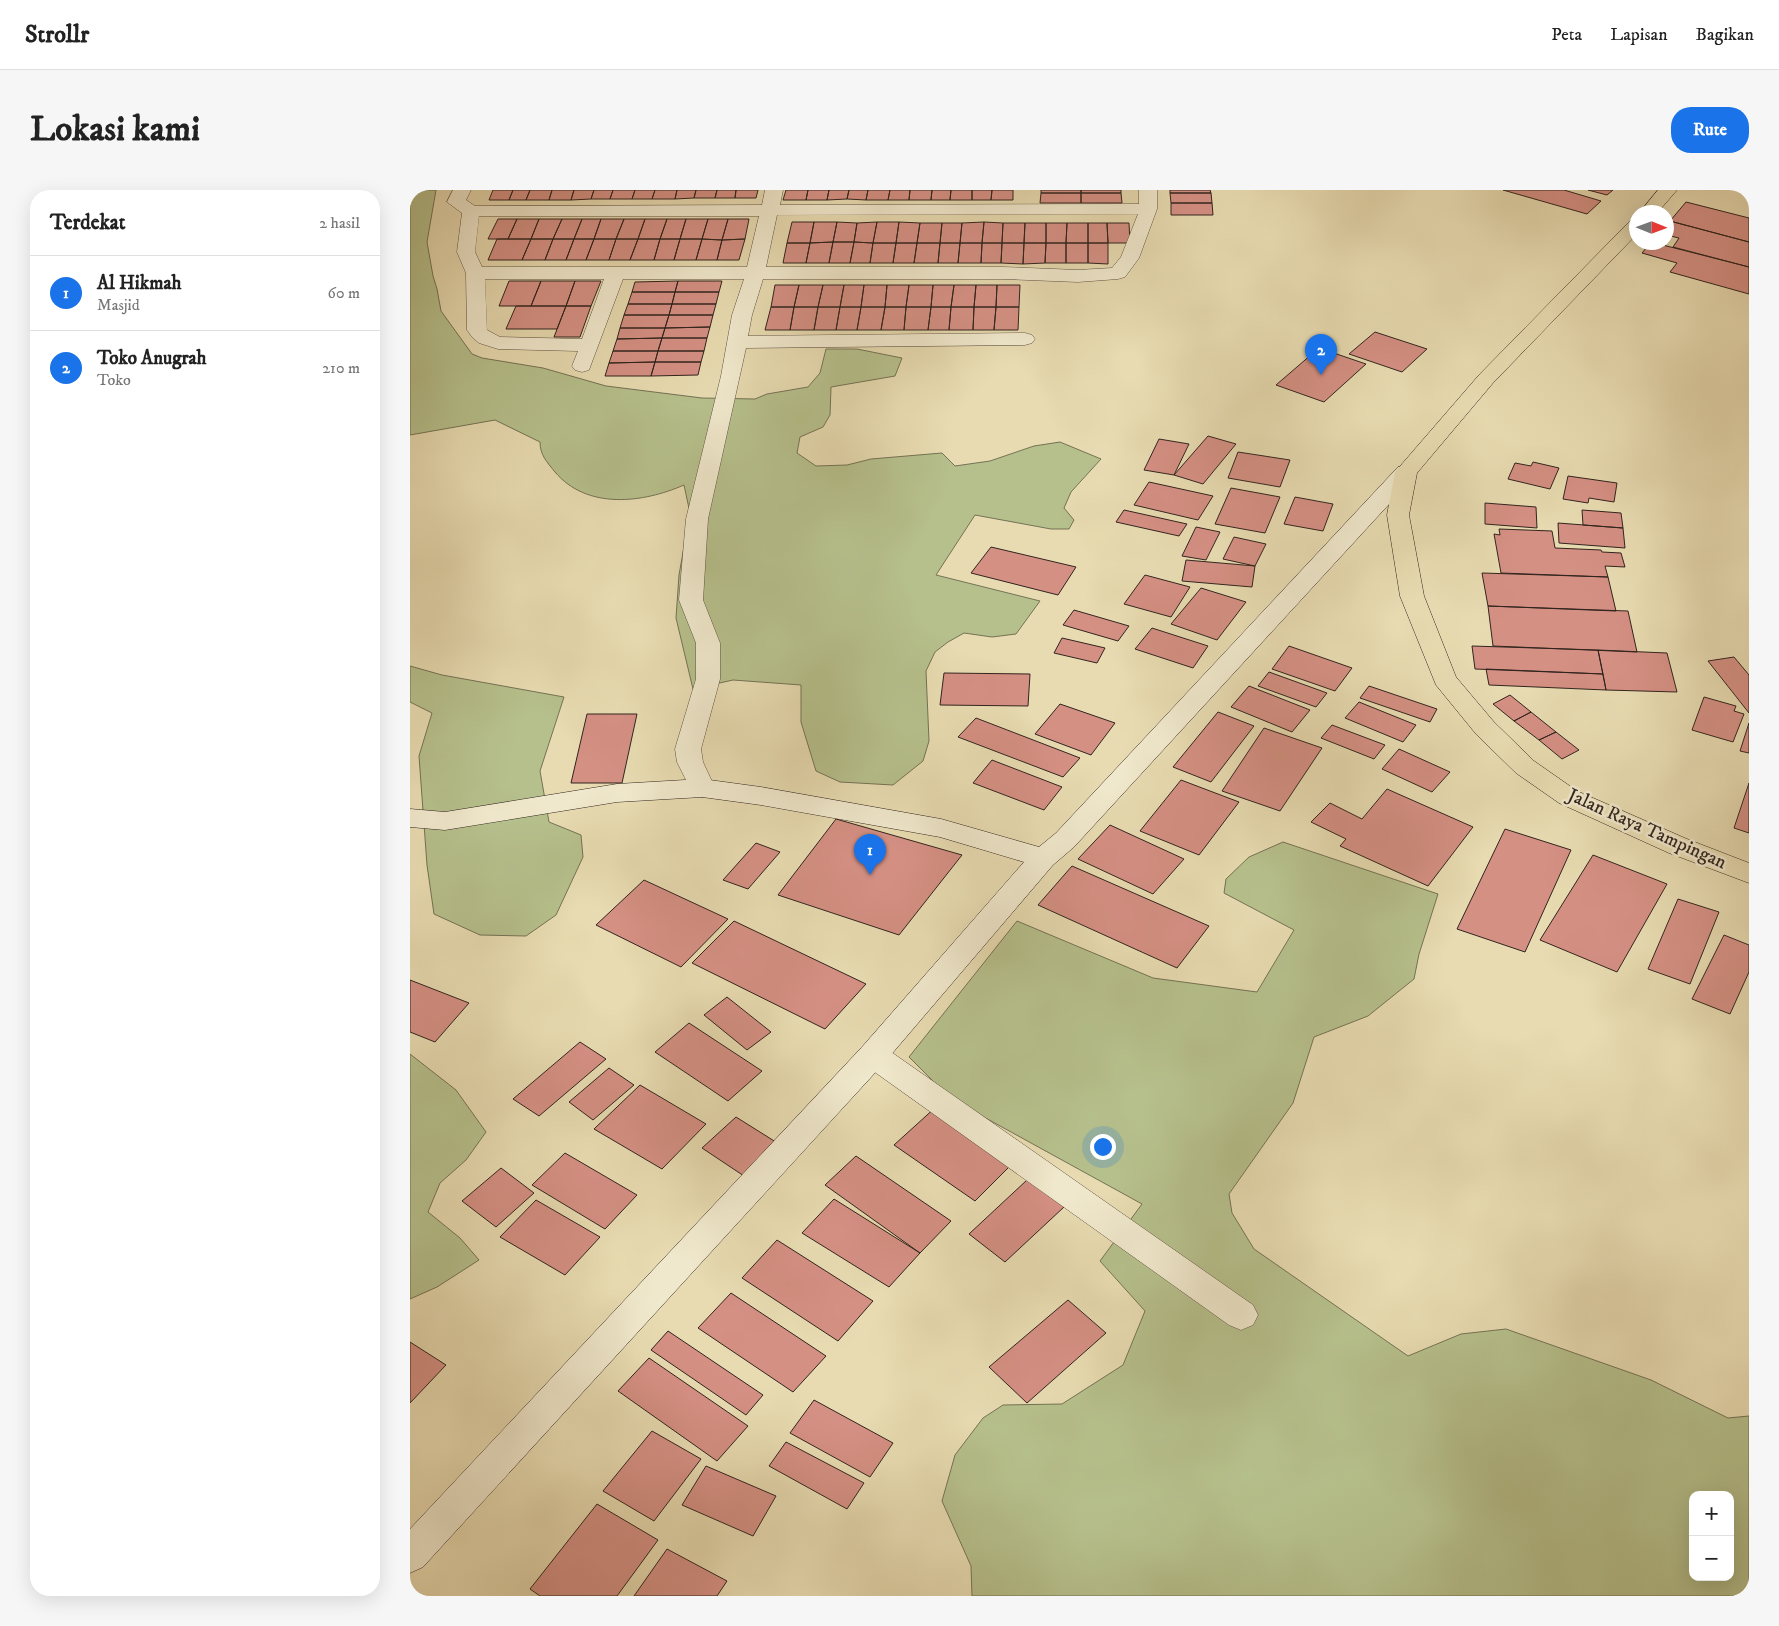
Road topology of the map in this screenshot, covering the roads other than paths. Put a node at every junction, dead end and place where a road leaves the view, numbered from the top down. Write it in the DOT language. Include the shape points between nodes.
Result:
graph roads {
  1 [pos="462,190"];
  2 [pos="774,190"];
  3 [pos="1022,190"];
  4 [pos="1148,190"];
  5 [pos="1668,190"];
  6 [pos="1655,205"];
  7 [pos="1148,209"];
  8 [pos="771,210"];
  9 [pos="471,211"];
  10 [pos="1023,211"];
  11 [pos="1629,232"];
  12 [pos="474,273"];
  13 [pos="615,274"];
  14 [pos="755,274"];
  15 [pos="1025,339"];
  16 [pos="738,342"];
  17 [pos="590,345"];
  18 [pos="582,366"];
  19 [pos="1406,472"];
  20 [pos="702,788"];
  21 [pos="410,818"];
  22 [pos="1043,858"];
  23 [pos="1749,874"];
  24 [pos="873,1055"];
  25 [pos="1241,1315"];
  26 [pos="410,1555"];
  1 -- 9 [label="street" via="456,202"];
  2 -- 8 [label="street"];
  3 -- 10 [label="street"];
  4 -- 7 [label="street"];
  5 -- 6 [label="main road"];
  7 -- 10 [label="street"];
  7 -- 14 [label="street" via="1130,258 1118,273 1078,276"];
  8 -- 9 [label="street"];
  8 -- 10 [label="street"];
  8 -- 14 [label="street"];
  9 -- 12 [label="street" via="466,252"];
  11 -- 19 [label="main road" via="1486,379"];
  12 -- 13 [label="street"];
  12 -- 17 [label="street" via="477,330 486,340"];
  13 -- 14 [label="street"];
  13 -- 17 [label="street"];
  14 -- 16 [label="street"];
  15 -- 16 [label="street"];
  16 -- 20 [label="street" via="697,519 691,600 708,644 708,679 688,749 690,762"];
  17 -- 18 [label="street"];
  19 -- 22 [label="street" via="1065,840"];
  19 -- 23 [label="main road, Jalan Raya Tampingan" via="1398,515 1412,596 1445,679 1484,728 1525,767 1568,797"];
  20 -- 21 [label="street" via="617,793 445,821"];
  20 -- 22 [label="street" via="941,828"];
  22 -- 24 [label="street"];
  24 -- 25 [label="street"];
  24 -- 26 [label="street"];
}
